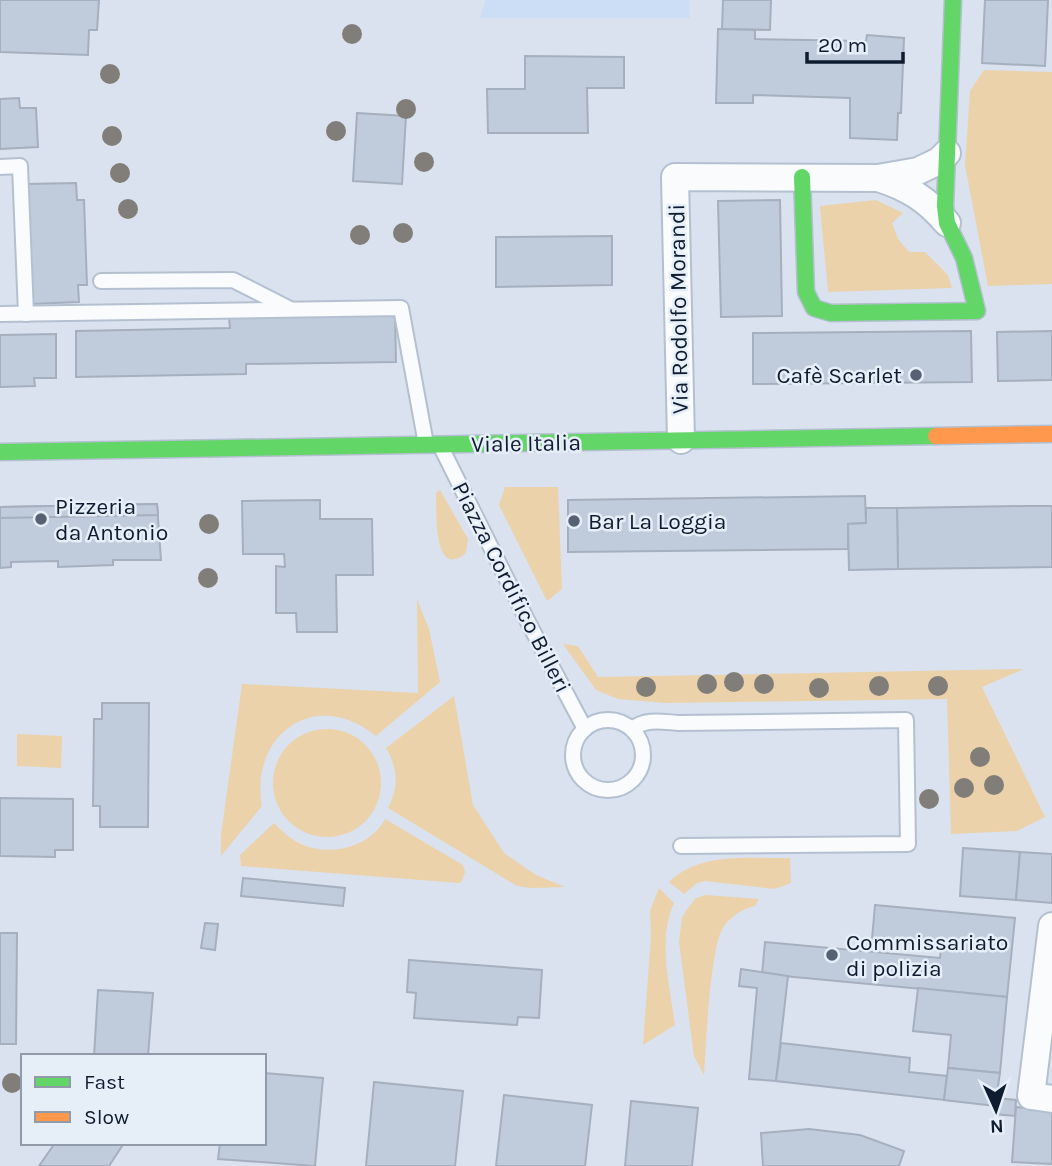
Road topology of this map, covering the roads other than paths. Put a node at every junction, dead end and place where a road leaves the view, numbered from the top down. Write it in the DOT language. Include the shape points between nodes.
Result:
graph roads {
  1 [pos="953,0"];
  2 [pos="947,153"];
  3 [pos="0,167"];
  4 [pos="802,177"];
  5 [pos="877,178"];
  6 [pos="947,223"];
  7 [pos="101,281"];
  8 [pos="291,309"];
  9 [pos="0,314"];
  10 [pos="26,314"];
  11 [pos="1052,434"];
  12 [pos="681,440"];
  13 [pos="433,445"];
  14 [pos="0,452"];
  15 [pos="585,729"];
  16 [pos="632,729"];
  17 [pos="681,846"];
  18 [pos="1052,926"];
  19 [pos="1052,1098"];
  1 -- 2 [label="street"];
  2 -- 5 [label="street" via="918,171"];
  2 -- 6 [label="street"];
  3 -- 10 [label="lane" via="20,166"];
  4 -- 5 [label="street"];
  4 -- 6 [label="street" via="806,292 810,306 821,312 977,311 964,258"];
  4 -- 12 [label="street, Via Rodolfo Morandi" via="675,177"];
  5 -- 6 [label="street" via="915,193"];
  7 -- 8 [label="lane" via="233,280"];
  8 -- 10 [label="lane"];
  8 -- 13 [label="lane, Piazza Cordifico Billeri" via="401,308"];
  9 -- 10 [label="lane"];
  11 -- 12 [label="street, Viale Italia"];
  12 -- 13 [label="street, Viale Italia"];
  13 -- 14 [label="street, Viale Italia"];
  13 -- 15 [label="lane, Piazza Cordifico Billeri"];
  15 -- 16 [label="lane" via="612,720"];
  15 -- 16 [label="lane" via="573,760 584,781 605,790 627,785 641,769 643,748"];
  16 -- 17 [label="lane" via="640,722 906,720 908,844"];
  18 -- 19 [label="street" via="1031,1096"];
}
